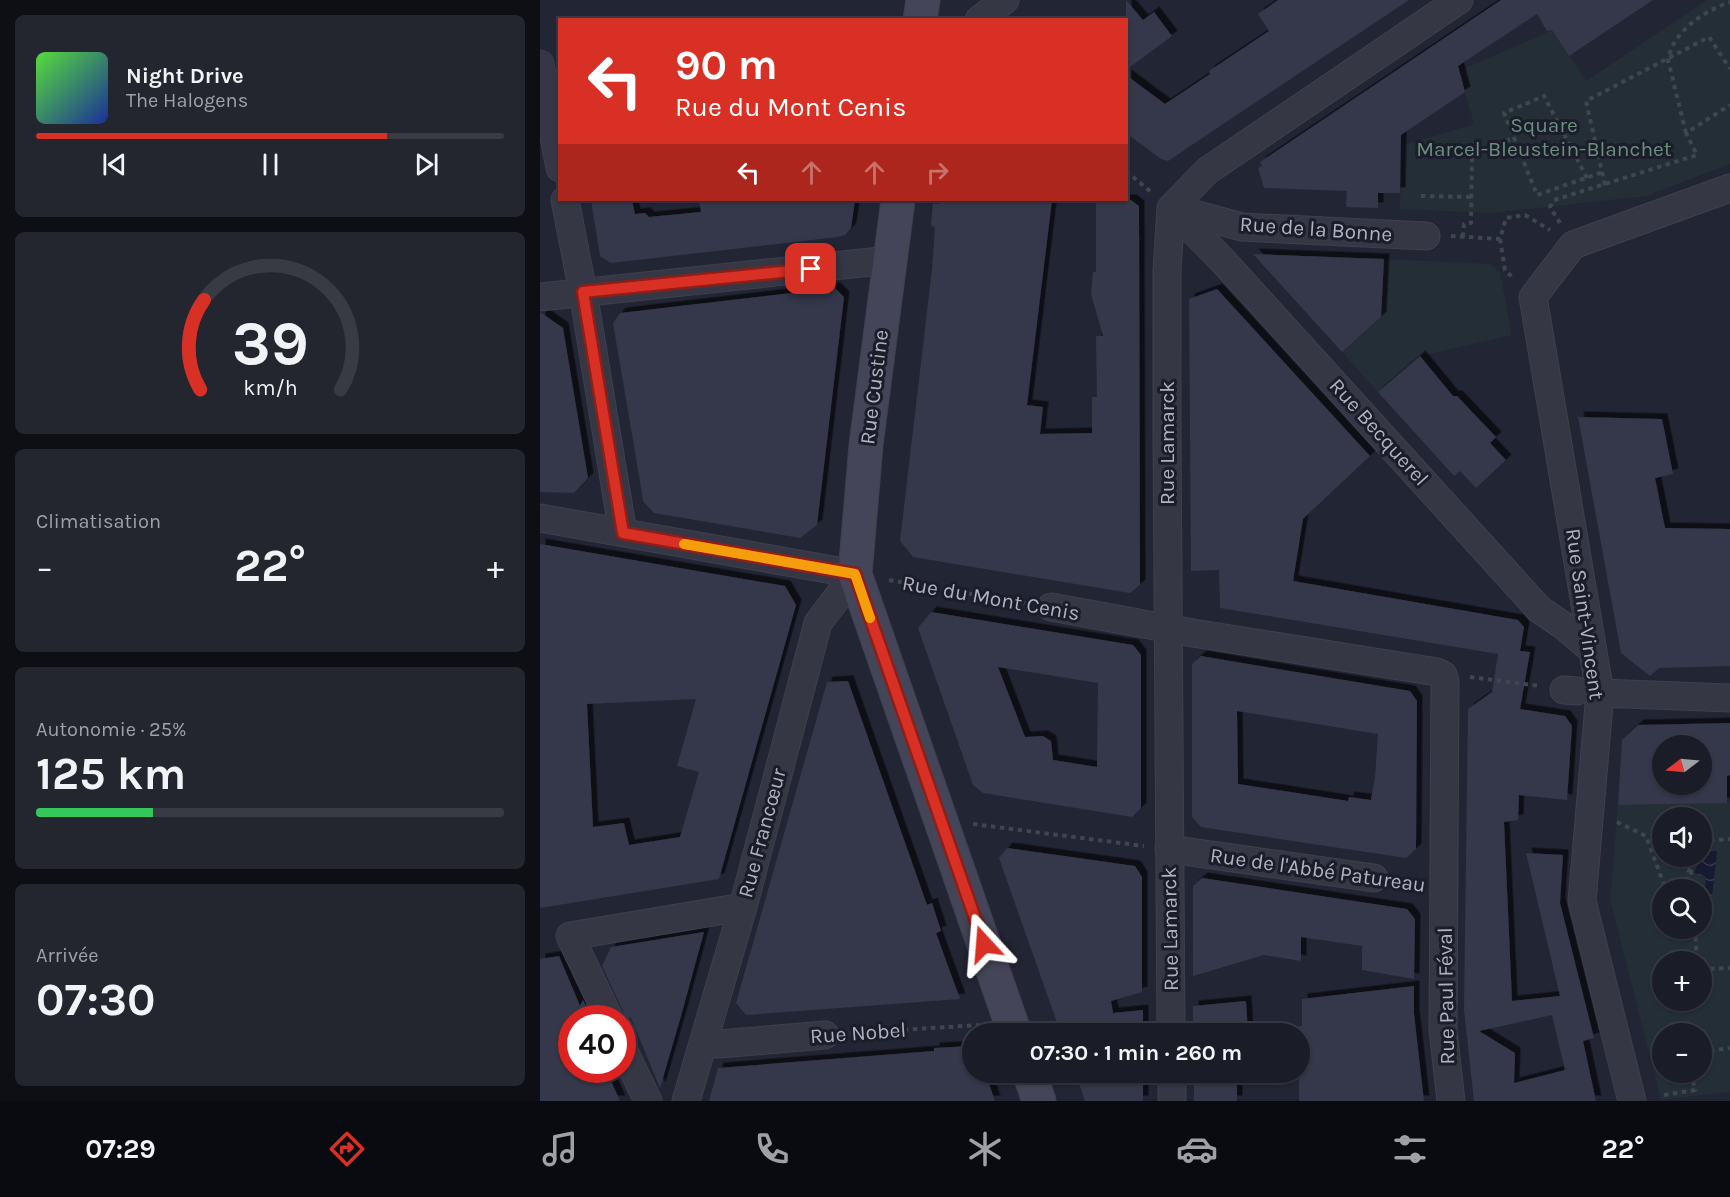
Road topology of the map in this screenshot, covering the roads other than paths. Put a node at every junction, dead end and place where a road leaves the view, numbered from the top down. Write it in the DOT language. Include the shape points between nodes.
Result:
graph roads {
  1 [pos="1005,0"];
  2 [pos="1459,0"];
  3 [pos="982,18"];
  4 [pos="540,64"];
  5 [pos="558,158"];
  6 [pos="1730,188"];
  7 [pos="565,201"];
  8 [pos="898,201"];
  9 [pos="1171,208"];
  10 [pos="1426,236"];
  11 [pos="890,260"];
  12 [pos="583,292"];
  13 [pos="540,297"];
  14 [pos="540,518"];
  15 [pos="623,533"];
  16 [pos="855,574"];
  17 [pos="1051,607"];
  18 [pos="1170,629"];
  19 [pos="1592,650"];
  20 [pos="1443,675"];
  21 [pos="1581,691"];
  22 [pos="1730,698"];
  23 [pos="1169,849"];
  24 [pos="1374,878"];
  25 [pos="743,907"];
  26 [pos="603,1005"];
  27 [pos="1012,1023"];
  28 [pos="1171,1023"];
  29 [pos="825,1035"];
  30 [pos="703,1043"];
  31 [pos="636,1076"];
  32 [pos="1033,1083"];
  33 [pos="1172,1083"];
  34 [pos="648,1101"];
  35 [pos="686,1101"];
  36 [pos="1039,1101"];
  37 [pos="1172,1101"];
  38 [pos="1451,1101"];
  39 [pos="1632,1101"];
  1 -- 3 [label="street"];
  2 -- 9 [label="street" via="1207,171"];
  4 -- 5 [label="street"];
  6 -- 19 [label="street, Rue Saint-Vincent" via="1567,234 1533,297"];
  7 -- 12 [label="street"];
  8 -- 11 [label="street, Rue Custine"];
  9 -- 10 [label="street, Rue de la Bonne" via="1242,227"];
  9 -- 18 [label="street, Rue Lamarck" via="1167,271"];
  9 -- 19 [label="street, Rue Becquerel" via="1539,609"];
  11 -- 12 [label="street"];
  11 -- 16 [label="street, Rue Custine" via="866,445"];
  12 -- 13 [label="street"];
  12 -- 15 [label="street"];
  14 -- 15 [label="street"];
  15 -- 16 [label="street"];
  16 -- 25 [label="street, Rue Francœur" via="818,623"];
  16 -- 27 [label="street"];
  17 -- 18 [label="street, Rue du Mont Cenis"];
  18 -- 20 [label="street, Rue du Mont Cenis"];
  18 -- 23 [label="street, Rue Lamarck"];
  19 -- 21 [label="street, Rue Saint-Vincent"];
  20 -- 38 [label="street, Rue Paul Féval" via="1443,1030"];
  21 -- 22 [label="street"];
  21 -- 39 [label="street, Rue Saint-Vincent" via="1582,901"];
  23 -- 24 [label="street, Rue de l'Abbé Patureau"];
  23 -- 28 [label="street, Rue Lamarck"];
  25 -- 26 [label="street" via="570,936"];
  25 -- 30 [label="street, Rue Francœur"];
  29 -- 30 [label="street, Rue Nobel"];
  30 -- 35 [label="street, Rue Francœur"];
  31 -- 34 [label="street"];
  32 -- 36 [label="street"];
  33 -- 37 [label="street"];
}
